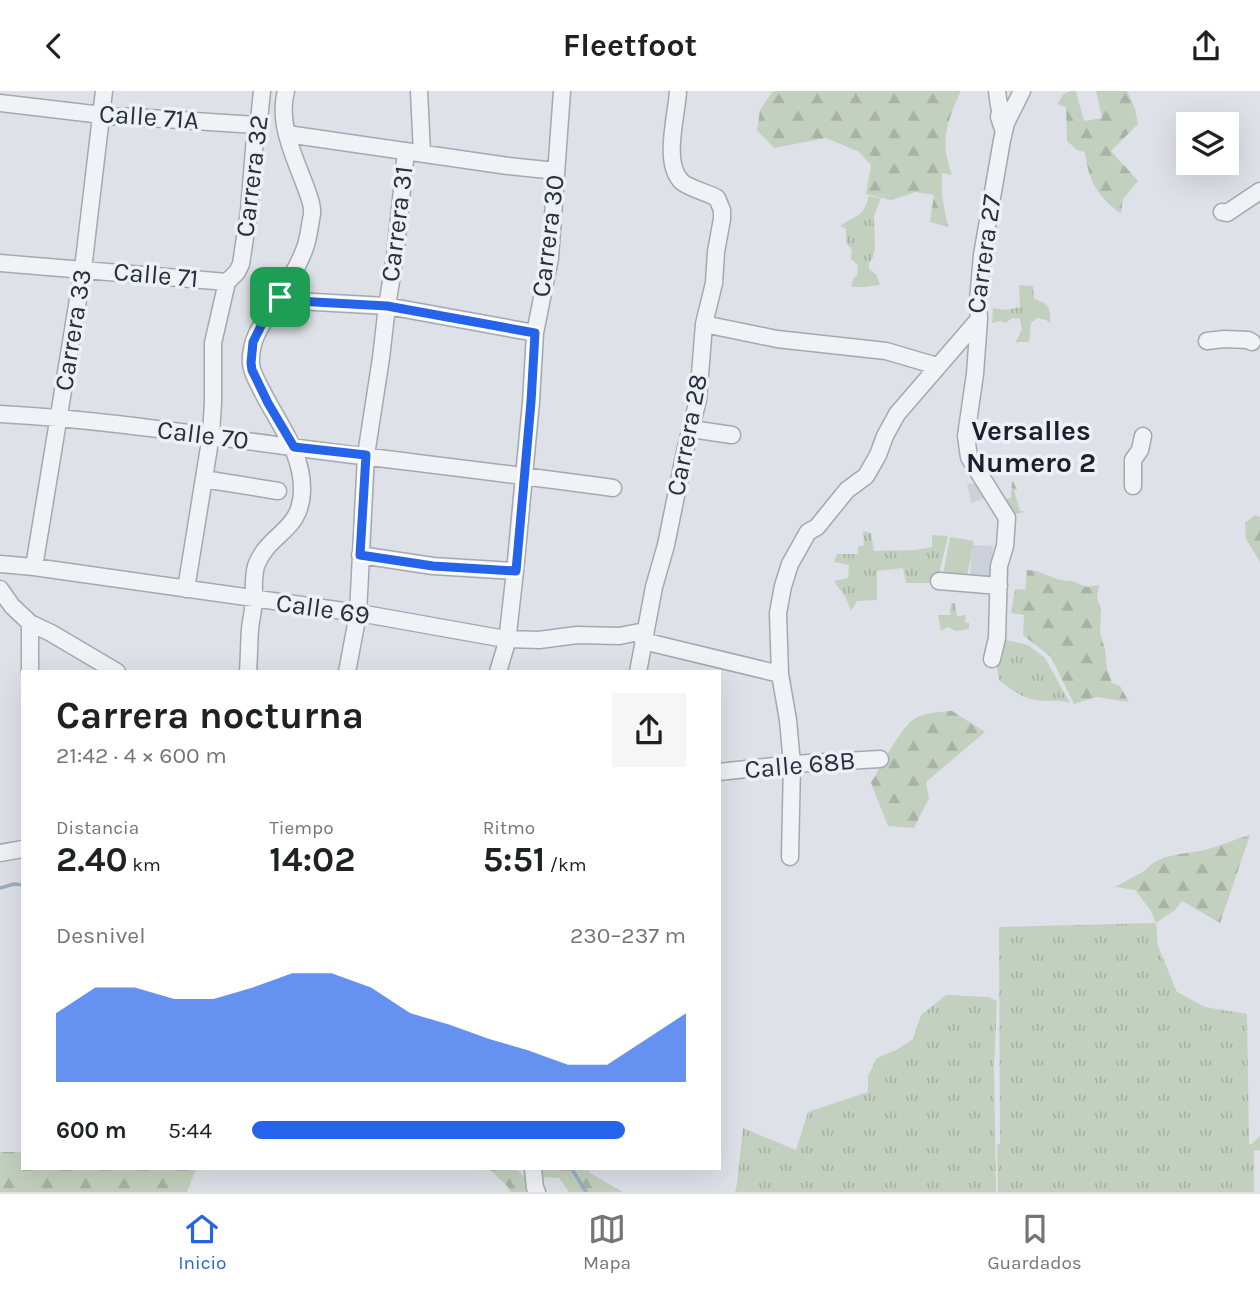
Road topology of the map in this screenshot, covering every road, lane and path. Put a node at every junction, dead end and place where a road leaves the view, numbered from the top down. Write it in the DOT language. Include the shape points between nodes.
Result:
graph roads {
  1 [pos="104,91"];
  2 [pos="262,91"];
  3 [pos="286,91"];
  4 [pos="419,91"];
  5 [pos="562,91"];
  6 [pos="678,91"];
  7 [pos="997,91"];
  8 [pos="1022,91"];
  9 [pos="0,103"];
  10 [pos="102,115"];
  11 [pos="256,125"];
  12 [pos="1004,131"];
  13 [pos="287,134"];
  14 [pos="414,152"];
  15 [pos="556,171"];
  16 [pos="1260,191"];
  17 [pos="1222,212"];
  18 [pos="0,263"];
  19 [pos="83,269"];
  20 [pos="227,282"];
  21 [pos="280,297"];
  22 [pos="387,306"];
  23 [pos="979,319"];
  24 [pos="704,324"];
  25 [pos="535,333"];
  26 [pos="1207,341"];
  27 [pos="1252,342"];
  28 [pos="937,366"];
  29 [pos="0,415"];
  30 [pos="59,418"];
  31 [pos="691,429"];
  32 [pos="211,435"];
  33 [pos="732,435"];
  34 [pos="1143,436"];
  35 [pos="294,447"];
  36 [pos="366,455"];
  37 [pos="525,477"];
  38 [pos="204,479"];
  39 [pos="1133,486"];
  40 [pos="613,488"];
  41 [pos="278,491"];
  42 [pos="360,555"];
  43 [pos="0,564"];
  44 [pos="34,567"];
  45 [pos="516,571"];
  46 [pos="939,581"];
  47 [pos="999,586"];
  48 [pos="0,589"];
  49 [pos="186,589"];
  50 [pos="254,599"];
  51 [pos="6,608"];
  52 [pos="358,614"];
  53 [pos="30,623"];
  54 [pos="645,636"];
  55 [pos="507,639"];
  56 [pos="992,659"];
  57 [pos="30,670"];
  58 [pos="114,670"];
  59 [pos="248,670"];
  60 [pos="347,670"];
  61 [pos="499,670"];
  62 [pos="638,670"];
  63 [pos="780,674"];
  64 [pos="880,759"];
  65 [pos="792,764"];
  66 [pos="721,772"];
  67 [pos="21,849"];
  68 [pos="0,853"];
  69 [pos="790,857"];
  70 [pos="533,1170"];
  71 [pos="537,1192"];
  1 -- 10 [label="street, Carrera 33"];
  2 -- 11 [label="street, Carrera 32"];
  3 -- 13 [label="street"];
  4 -- 14 [label="street, Carrera 31"];
  5 -- 15 [label="street, Carrera 30"];
  6 -- 24 [label="street, Carrera 28" via="672,162 683,183 717,198 722,210"];
  7 -- 12 [label="street"];
  8 -- 12 [label="street, Carrera 27"];
  9 -- 10 [label="street, Calle 71A"];
  10 -- 11 [label="street, Calle 71A"];
  10 -- 19 [label="street, Carrera 33"];
  11 -- 20 [label="street, Carrera 32" via="241,264"];
  12 -- 23 [label="street, Carrera 27" via="983,244"];
  13 -- 14 [label="street"];
  13 -- 21 [label="street" via="312,209 306,247"];
  14 -- 15 [label="street"];
  14 -- 22 [label="street, Carrera 31"];
  15 -- 25 [label="street, Carrera 30" via="550,258"];
  16 -- 17 [label="street"];
  18 -- 19 [label="street, Calle 71"];
  19 -- 20 [label="street, Calle 71"];
  19 -- 30 [label="street, Carrera 33"];
  20 -- 32 [label="street, Carrera 32" via="213,343"];
  21 -- 22 [label="street"];
  21 -- 35 [label="street" via="253,342 251,363"];
  22 -- 25 [label="street"];
  22 -- 36 [label="street, Carrera 31"];
  23 -- 28 [label="street, Carrera 27"];
  23 -- 47 [label="street" via="966,436 970,457 1007,518"];
  24 -- 28 [label="street" via="777,339 886,351"];
  24 -- 31 [label="street, Carrera 28"];
  25 -- 37 [label="street, Carrera 30"];
  26 -- 27 [label="street"];
  28 -- 63 [label="street, Carrera 27" via="897,414 866,476 808,532 790,564 778,614"];
  29 -- 30 [label="street, Calle 70"];
  30 -- 32 [label="street, Calle 70"];
  30 -- 44 [label="street, Carrera 33"];
  31 -- 33 [label="street"];
  31 -- 54 [label="street, Carrera 28"];
  32 -- 35 [label="street, Calle 70"];
  32 -- 38 [label="street, Carrera 32"];
  34 -- 39 [label="street" via="1133,460"];
  35 -- 36 [label="street, Calle 70"];
  35 -- 50 [label="street" via="300,470 300,505 296,517 257,565"];
  36 -- 37 [label="street, Calle 70"];
  36 -- 42 [label="street, Carrera 31"];
  37 -- 40 [label="street, Calle 70"];
  37 -- 45 [label="street, Carrera 30"];
  38 -- 41 [label="street"];
  38 -- 49 [label="street, Carrera 32"];
  42 -- 45 [label="street"];
  42 -- 52 [label="street, Carrera 31"];
  43 -- 44 [label="street, Calle 69"];
  44 -- 49 [label="street, Calle 69"];
  45 -- 55 [label="street, Carrera 30"];
  46 -- 47 [label="street"];
  47 -- 56 [label="street" via="998,638"];
  48 -- 51 [label="street"];
  49 -- 50 [label="street, Calle 69"];
  50 -- 52 [label="street, Calle 69"];
  50 -- 59 [label="street"];
  51 -- 53 [label="street"];
  52 -- 55 [label="street, Calle 69"];
  52 -- 60 [label="street, Carrera 31"];
  53 -- 57 [label="street"];
  53 -- 58 [label="street"];
  54 -- 55 [label="street, Calle 69"];
  54 -- 62 [label="street, Carrera 28"];
  54 -- 63 [label="street, Calle 69"];
  55 -- 61 [label="street, Carrera 30"];
  63 -- 65 [label="street, Carrera 27"];
  64 -- 65 [label="street, Calle 68B"];
  65 -- 66 [label="street, Calle 68B"];
  65 -- 69 [label="street, Carrera 27"];
  67 -- 68 [label="street"];
  70 -- 71 [label="street"];
}
